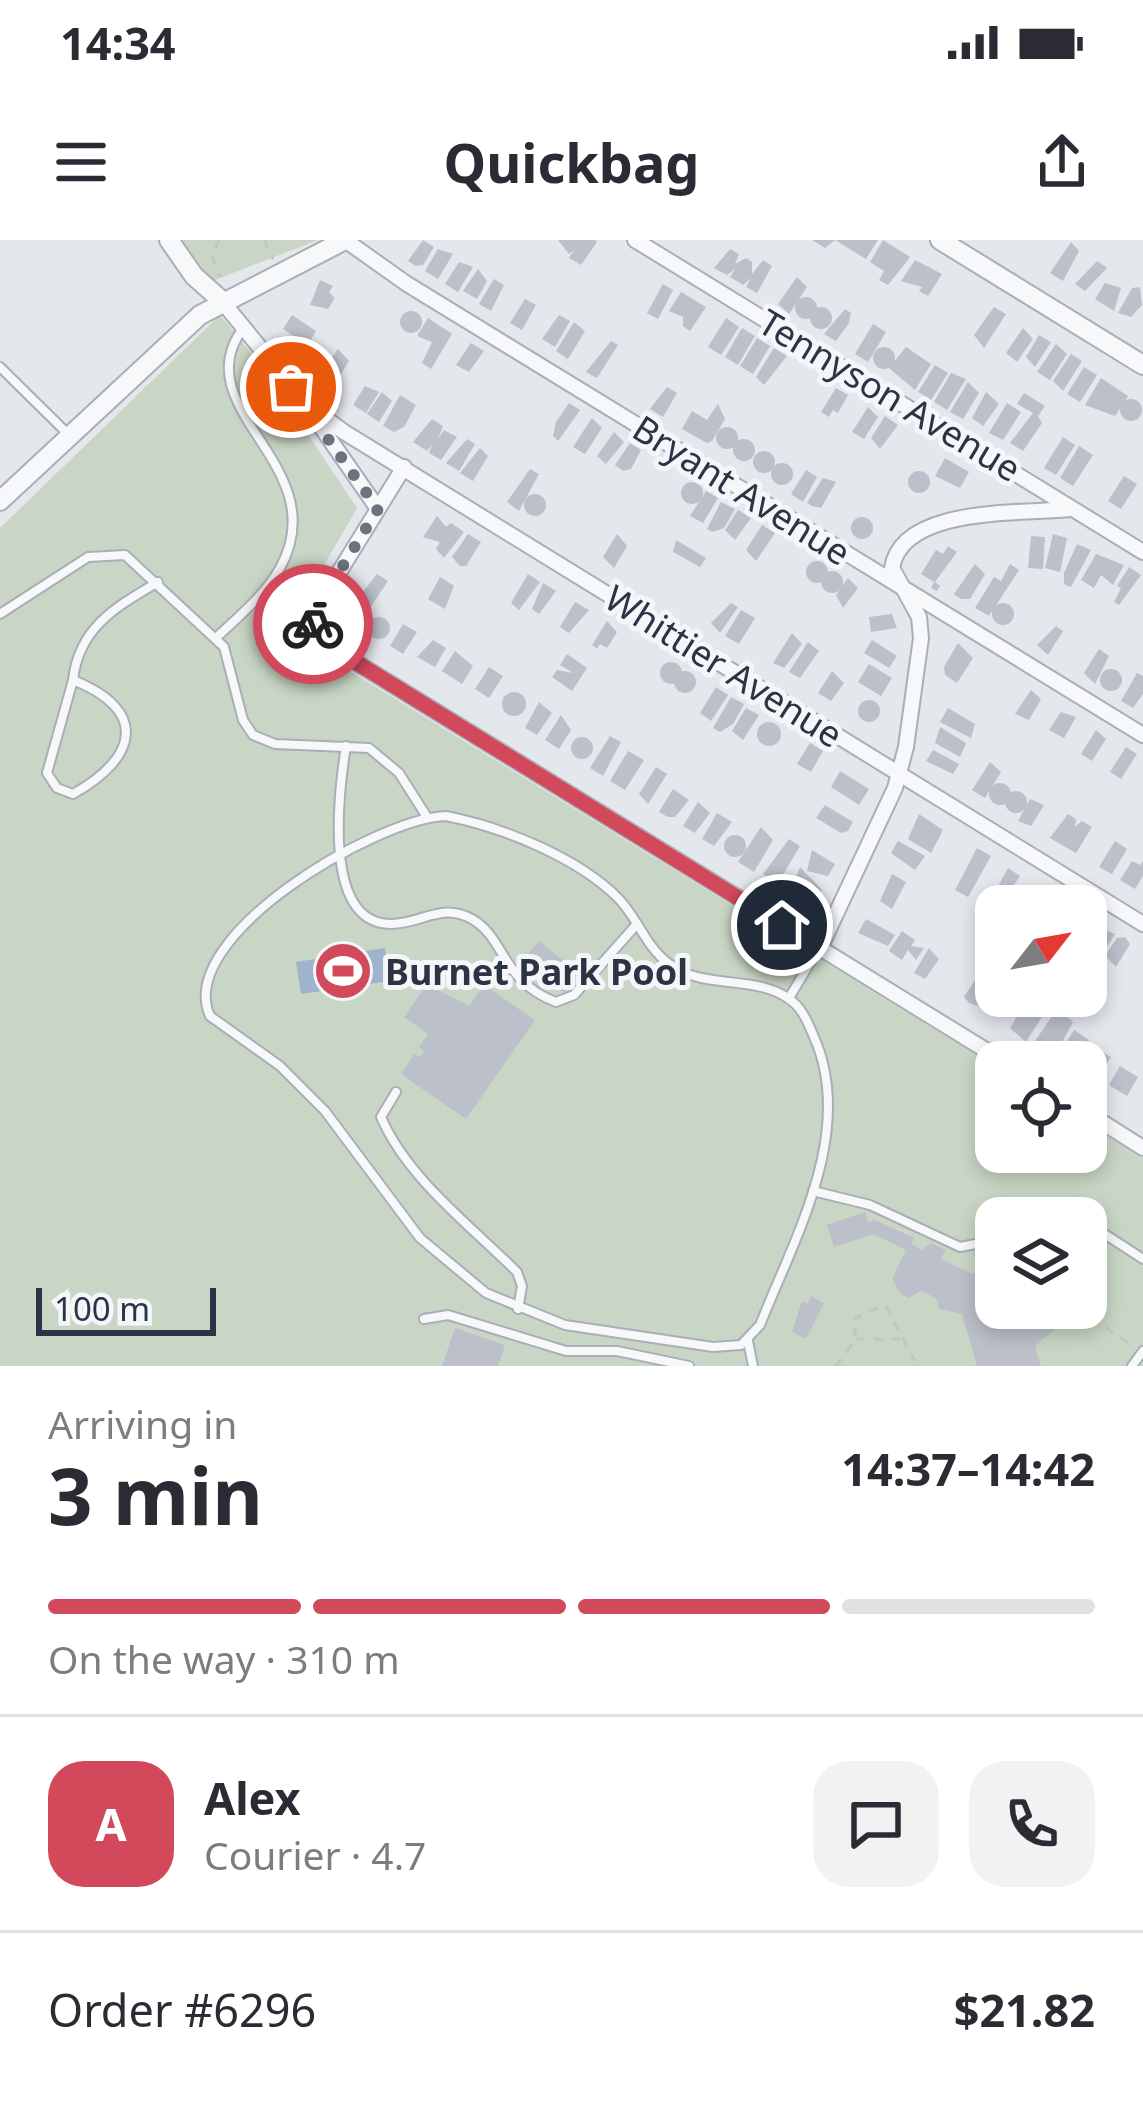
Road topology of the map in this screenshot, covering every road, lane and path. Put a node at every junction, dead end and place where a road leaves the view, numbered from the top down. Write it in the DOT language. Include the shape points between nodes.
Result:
graph roads {
  1 [pos="169,240"];
  2 [pos="219,240"];
  3 [pos="264,240"];
  4 [pos="345,240"];
  5 [pos="635,240"];
  6 [pos="940,240"];
  7 [pos="278,272"];
  8 [pos="226,297"];
  9 [pos="245,326"];
  10 [pos="1143,365"];
  11 [pos="0,367"];
  12 [pos="306,404"];
  13 [pos="70,436"];
  14 [pos="404,467"];
  15 [pos="0,501"];
  16 [pos="378,509"];
  17 [pos="1070,509"];
  18 [pos="1143,552"];
  19 [pos="158,582"];
  20 [pos="899,587"];
  21 [pos="0,614"];
  22 [pos="217,638"];
  23 [pos="73,680"];
  24 [pos="1143,735"];
  25 [pos="346,746"];
  26 [pos="899,774"];
  27 [pos="427,817"];
  28 [pos="337,852"];
  29 [pos="637,924"];
  30 [pos="1143,924"];
  31 [pos="820,948"];
  32 [pos="789,998"];
  33 [pos="975,1044"];
  34 [pos="396,1092"];
  35 [pos="1107,1125"];
  36 [pos="1143,1148"];
  37 [pos="813,1191"];
  38 [pos="1107,1236"];
  39 [pos="975,1244"];
  40 [pos="1143,1259"];
  41 [pos="518,1310"];
  42 [pos="424,1319"];
  43 [pos="1107,1328"];
  44 [pos="856,1339"];
  45 [pos="901,1340"];
  46 [pos="748,1341"];
  47 [pos="1142,1352"];
  48 [pos="689,1366"];
  49 [pos="752,1366"];
  50 [pos="836,1366"];
  51 [pos="919,1366"];
  52 [pos="1132,1366"];
  1 -- 8 [label="street" via="194,276"];
  2 -- 8 [label="path" via="212,257"];
  3 -- 7 [label="path"];
  4 -- 7 [label="street"];
  4 -- 20 [label="street, Bryant Avenue"];
  5 -- 17 [label="street, Tennyson Avenue"];
  6 -- 10 [label="street"];
  7 -- 8 [label="street"];
  8 -- 9 [label="street, Whittier Avenue"];
  8 -- 13 [label="street"];
  9 -- 12 [label="street, Whittier Avenue"];
  9 -- 22 [label="lane" via="230,356 232,395 282,470 292,535 278,573"];
  11 -- 13 [label="lane"];
  12 -- 14 [label="street, Whittier Avenue"];
  12 -- 16 [label="street, Whittier Avenue"];
  13 -- 15 [label="street"];
  14 -- 16 [label="street"];
  14 -- 26 [label="street, Whittier Avenue"];
  16 -- 31 [label="street" via="317,608 312,621 323,642"];
  17 -- 18 [label="street, Tennyson Avenue"];
  17 -- 20 [label="street" via="927,526 898,547 892,568"];
  19 -- 21 [label="lane" via="134,560 109,553 74,565"];
  19 -- 22 [label="lane"];
  19 -- 23 [label="lane" via="91,630"];
  20 -- 24 [label="street, Bryant Avenue"];
  20 -- 26 [label="street" via="919,617 921,638"];
  22 -- 25 [label="lane" via="253,735 275,744"];
  23 -- 23 [label="lane" via="112,699 128,722 112,765 73,794 47,772"];
  25 -- 27 [label="lane" via="384,755"];
  25 -- 28 [label="lane"];
  26 -- 30 [label="street, Whittier Avenue"];
  26 -- 31 [label="street"];
  27 -- 28 [label="lane"];
  27 -- 29 [label="lane" via="472,821 529,844 593,878"];
  28 -- 29 [label="lane" via="349,895 376,920 464,915 492,939 514,976 556,1002 574,995"];
  28 -- 41 [label="lane" via="243,931 212,969 204,1003 214,1021 280,1066 358,1150 445,1264"];
  29 -- 32 [label="lane" via="660,956 691,977"];
  31 -- 32 [label="lane"];
  31 -- 33 [label="street"];
  32 -- 37 [label="lane" via="811,1030 824,1078 827,1117"];
  34 -- 41 [label="lane" via="381,1117 386,1128 417,1171 517,1272"];
  35 -- 36 [label="street"];
  37 -- 39 [label="lane" via="870,1205 960,1247"];
  37 -- 46 [label="lane"];
  38 -- 40 [label="lane"];
  41 -- 46 [label="lane" via="713,1347"];
  42 -- 48 [label="lane" via="448,1315 566,1351 617,1351"];
  43 -- 47 [label="path"];
  44 -- 45 [label="path"];
  44 -- 45 [label="path" via="854,1319 885,1305"];
  44 -- 50 [label="path"];
  45 -- 51 [label="path"];
  46 -- 49 [label="lane"];
  47 -- 52 [label="lane"];
}
